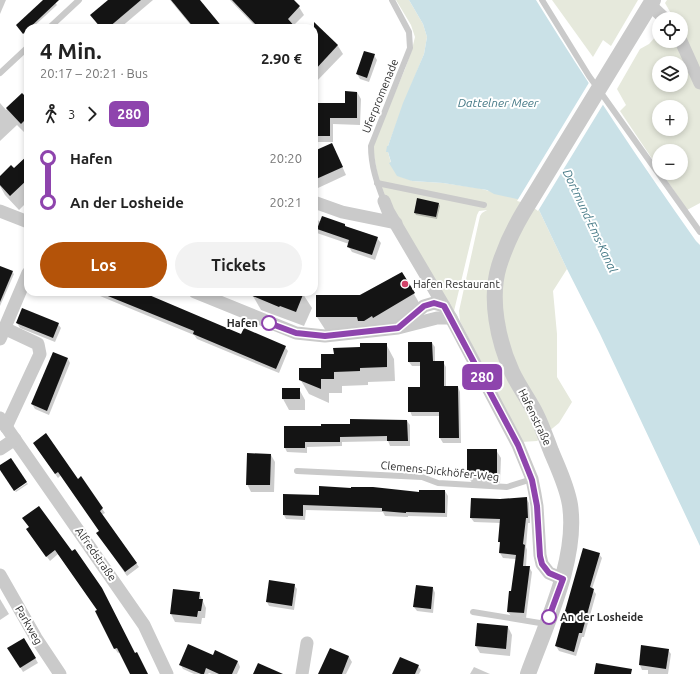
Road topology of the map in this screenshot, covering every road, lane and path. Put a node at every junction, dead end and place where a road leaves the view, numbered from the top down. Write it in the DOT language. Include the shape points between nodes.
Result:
graph roads {
  1 [pos="79,0"];
  2 [pos="392,0"];
  3 [pos="542,0"];
  4 [pos="651,3"];
  5 [pos="659,12"];
  6 [pos="53,24"];
  7 [pos="683,48"];
  8 [pos="22,53"];
  9 [pos="0,73"];
  10 [pos="700,83"];
  11 [pos="376,183"];
  12 [pos="384,202"];
  13 [pos="318,203"];
  14 [pos="484,205"];
  15 [pos="0,211"];
  16 [pos="24,220"];
  17 [pos="396,223"];
  18 [pos="700,232"];
  19 [pos="24,282"];
  20 [pos="205,296"];
  21 [pos="444,306"];
  22 [pos="451,318"];
  23 [pos="398,328"];
  24 [pos="2,333"];
  25 [pos="3,423"];
  26 [pos="15,439"];
  27 [pos="0,449"];
  28 [pos="297,471"];
  29 [pos="532,480"];
  30 [pos="0,575"];
  31 [pos="563,579"];
  32 [pos="473,612"];
  33 [pos="546,624"];
  34 [pos="307,643"];
  35 [pos="60,674"];
  36 [pos="167,674"];
  37 [pos="302,674"];
  38 [pos="528,674"];
  1 -- 6 [label="lane"];
  2 -- 11 [label="lane, Uferpromenade" via="409,32 410,48 371,146"];
  3 -- 18 [label="lane" via="589,76"];
  4 -- 5 [label="street"];
  4 -- 31 [label="street, Hafenstraße" via="509,237 498,267 495,293 496,322 502,349 512,373 536,414 564,481 570,505 571,531"];
  7 -- 10 [label="street"];
  8 -- 9 [label="lane"];
  11 -- 12 [label="lane, Uferpromenade"];
  11 -- 14 [label="lane"];
  12 -- 17 [label="street"];
  13 -- 17 [label="street" via="342,212"];
  15 -- 16 [label="street"];
  17 -- 21 [label="street"];
  19 -- 24 [label="street"];
  20 -- 23 [label="street" via="296,333 325,336"];
  21 -- 22 [label="street"];
  21 -- 23 [label="street" via="434,303 424,306"];
  22 -- 23 [label="street" via="437,318"];
  22 -- 29 [label="street" via="518,445"];
  24 -- 25 [label="street" via="38,344 40,354"];
  25 -- 26 [label="street, Alfredstraße"];
  26 -- 27 [label="street"];
  26 -- 36 [label="street, Alfredstraße" via="144,625"];
  28 -- 29 [label="lane, Clemens-Dickhöfer-Weg" via="422,477 438,483 494,487 507,487"];
  29 -- 31 [label="street" via="542,564 549,573"];
  30 -- 35 [label="street, Parkweg"];
  31 -- 33 [label="street, Hafenstraße"];
  32 -- 33 [label="lane"];
  33 -- 38 [label="street, Hafenstraße"];
  34 -- 37 [label="street"];
}
